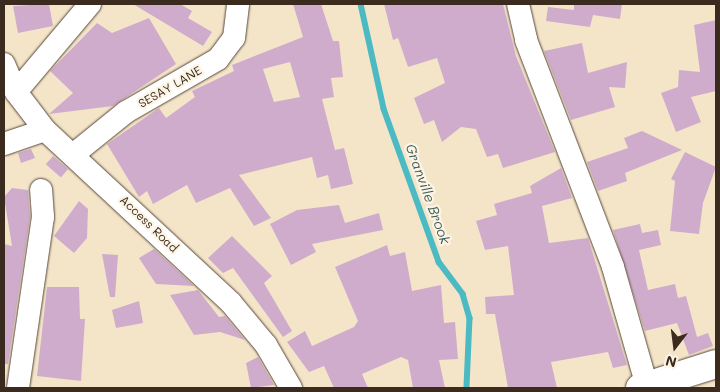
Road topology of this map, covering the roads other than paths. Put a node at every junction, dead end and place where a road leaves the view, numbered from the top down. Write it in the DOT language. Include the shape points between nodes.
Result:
graph roads {
  1 [pos="90,4"];
  2 [pos="238,4"];
  3 [pos="518,4"];
  4 [pos="4,64"];
  5 [pos="16,92"];
  6 [pos="45,130"];
  7 [pos="4,144"];
  8 [pos="74,154"];
  9 [pos="41,190"];
  10 [pos="716,364"];
  11 [pos="643,387"];
  12 [pos="18,388"];
  13 [pos="291,388"];
  1 -- 5 [label="street"];
  2 -- 8 [label="street, SESAY LANE" via="234,38 218,59 126,112"];
  3 -- 11 [label="street" via="526,40 613,268"];
  4 -- 5 [label="street, Access Road"];
  5 -- 6 [label="street, Access Road"];
  6 -- 7 [label="street"];
  6 -- 8 [label="street, Access Road"];
  8 -- 13 [label="street, Access Road" via="231,303 266,345"];
  9 -- 12 [label="street" via="43,217"];
  10 -- 11 [label="main road"];
}
